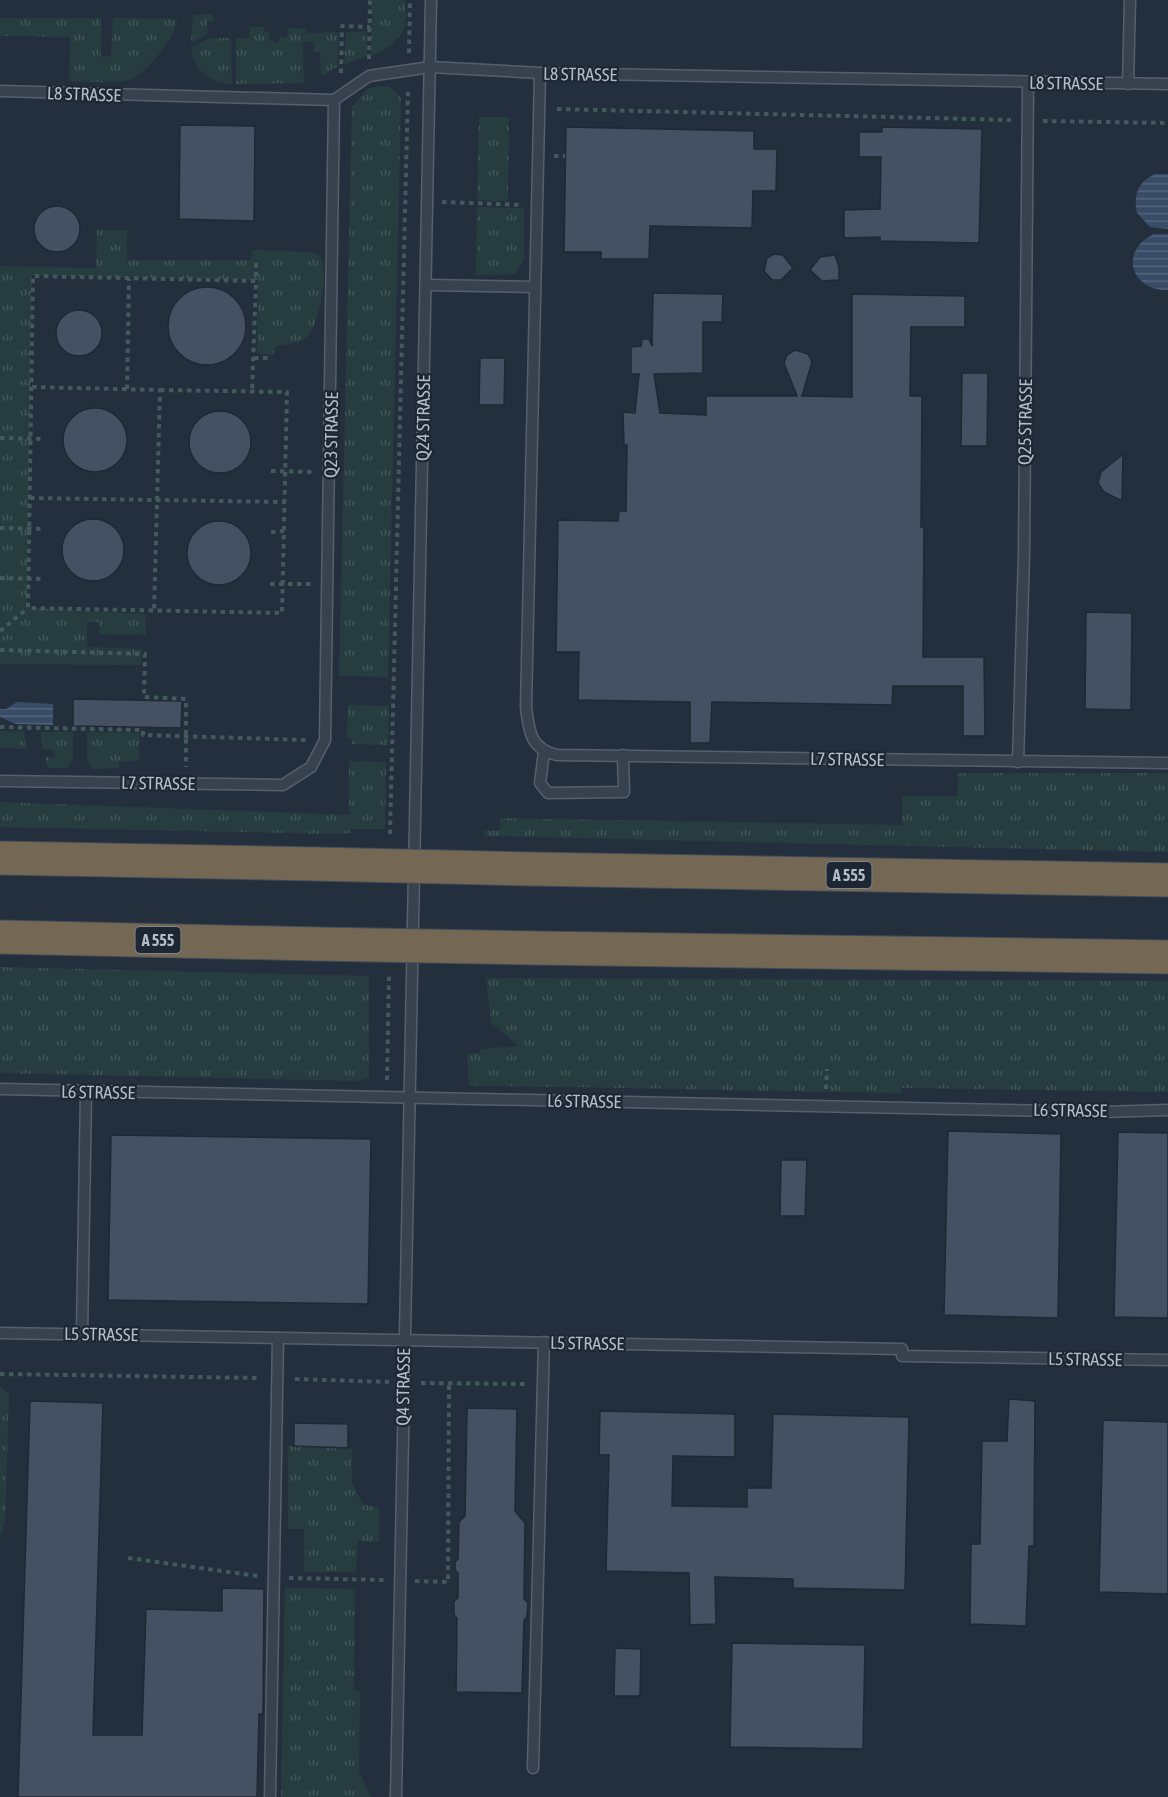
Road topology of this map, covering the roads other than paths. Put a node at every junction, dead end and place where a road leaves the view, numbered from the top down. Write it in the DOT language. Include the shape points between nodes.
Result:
graph roads {
  1 [pos="431,0"];
  2 [pos="1130,0"];
  3 [pos="430,67"];
  4 [pos="540,73"];
  5 [pos="1029,83"];
  6 [pos="1128,84"];
  7 [pos="1168,84"];
  8 [pos="0,92"];
  9 [pos="337,97"];
  10 [pos="426,285"];
  11 [pos="534,287"];
  12 [pos="544,752"];
  13 [pos="623,756"];
  14 [pos="1018,762"];
  15 [pos="1168,763"];
  16 [pos="311,767"];
  17 [pos="0,781"];
  18 [pos="0,858"];
  19 [pos="1168,880"];
  20 [pos="0,937"];
  21 [pos="1168,957"];
  22 [pos="410,976"];
  23 [pos="0,1089"];
  24 [pos="86,1092"];
  25 [pos="408,1097"];
  26 [pos="1168,1110"];
  27 [pos="0,1333"];
  28 [pos="82,1334"];
  29 [pos="278,1338"];
  30 [pos="404,1340"];
  31 [pos="544,1342"];
  32 [pos="1168,1360"];
  33 [pos="533,1768"];
  34 [pos="270,1797"];
  35 [pos="396,1797"];
  1 -- 3 [label="lane, Q24 STRASSE"];
  2 -- 6 [label="lane"];
  3 -- 4 [label="lane, L8 STRASSE"];
  3 -- 9 [label="lane, L8 STRASSE" via="369,76"];
  3 -- 10 [label="lane, Q24 STRASSE"];
  4 -- 5 [label="lane, L8 STRASSE"];
  4 -- 11 [label="lane"];
  5 -- 6 [label="lane, L8 STRASSE"];
  5 -- 14 [label="lane, Q25 STRASSE"];
  6 -- 7 [label="lane, L8 STRASSE"];
  8 -- 9 [label="lane, L8 STRASSE"];
  9 -- 16 [label="lane, Q23 STRASSE" via="325,741"];
  10 -- 11 [label="lane"];
  10 -- 22 [label="lane, Q24 STRASSE"];
  11 -- 12 [label="lane" via="526,707 531,740"];
  12 -- 13 [label="lane, L7 STRASSE"];
  12 -- 13 [label="lane" via="540,783 548,793 624,792"];
  13 -- 14 [label="lane, L7 STRASSE"];
  14 -- 15 [label="lane, L7 STRASSE"];
  16 -- 17 [label="lane, L7 STRASSE" via="283,785"];
  18 -- 19 [label="highway, A 555, bridge"];
  20 -- 21 [label="highway, A 555, bridge"];
  22 -- 25 [label="lane, Q4 STRASSE"];
  23 -- 24 [label="lane, L6 STRASSE"];
  24 -- 25 [label="lane, L6 STRASSE"];
  24 -- 28 [label="lane"];
  25 -- 26 [label="lane, L6 STRASSE"];
  25 -- 30 [label="lane, Q4 STRASSE"];
  27 -- 28 [label="lane, L5 STRASSE"];
  28 -- 29 [label="lane, L5 STRASSE"];
  29 -- 30 [label="lane, L5 STRASSE"];
  29 -- 34 [label="lane"];
  30 -- 31 [label="lane, L5 STRASSE"];
  30 -- 35 [label="lane, Q4 STRASSE"];
  31 -- 32 [label="lane, L5 STRASSE" via="902,1349 902,1356 944,1358"];
  31 -- 33 [label="lane"];
}
